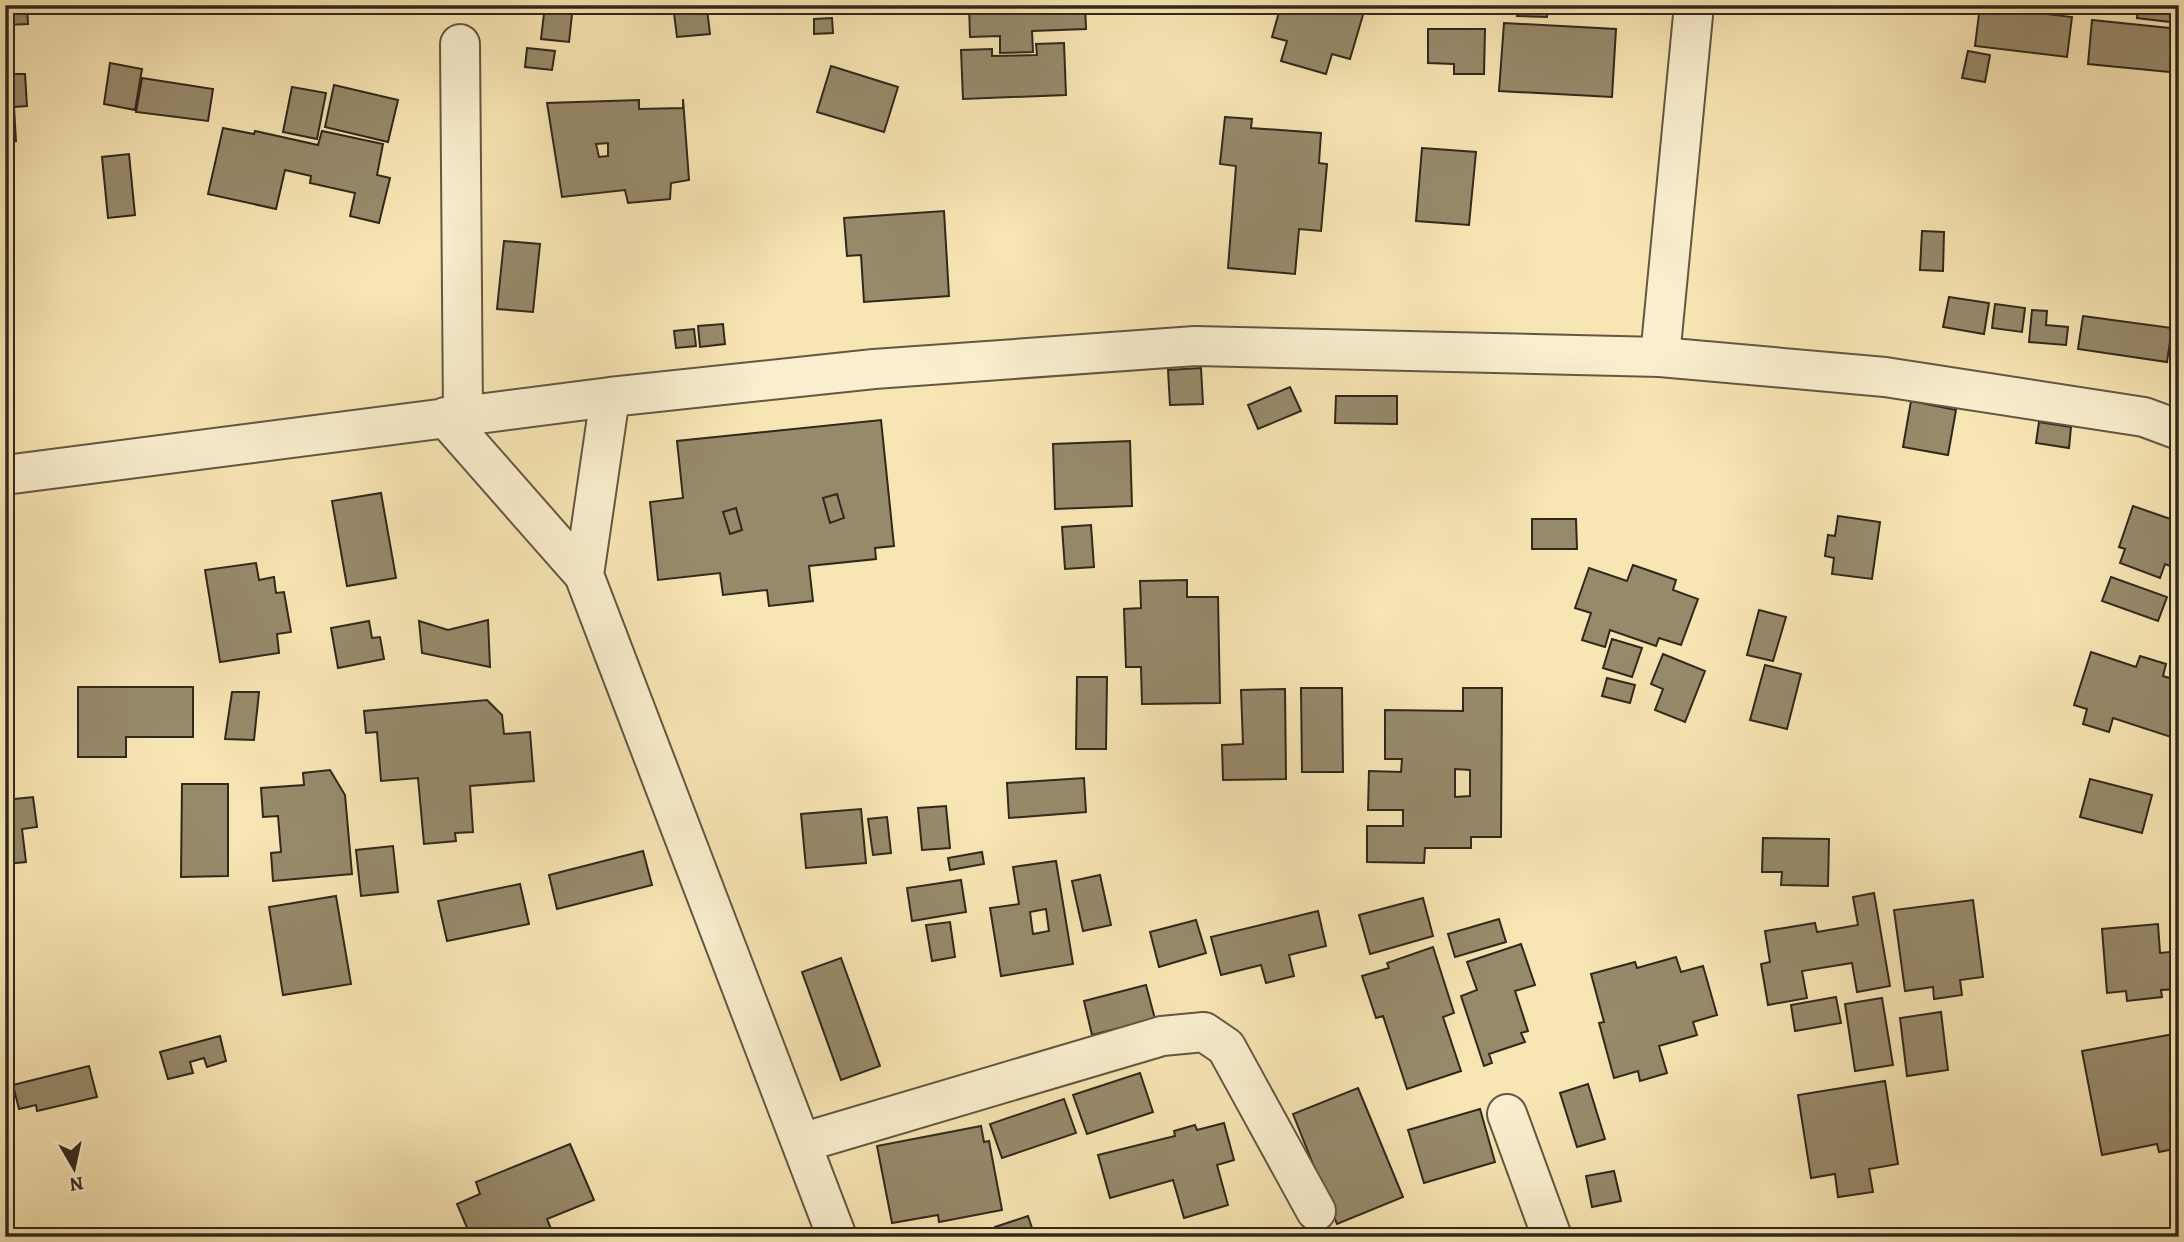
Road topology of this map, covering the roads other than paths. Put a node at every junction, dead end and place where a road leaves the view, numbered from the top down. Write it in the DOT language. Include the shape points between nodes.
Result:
graph roads {
  1 [pos="1694,5"];
  2 [pos="460,44"];
  3 [pos="1660,357"];
  4 [pos="610,397"];
  5 [pos="454,416"];
  6 [pos="2179,430"];
  7 [pos="5,475"];
  8 [pos="584,575"];
  9 [pos="1507,1114"];
  10 [pos="801,1143"];
  11 [pos="1316,1211"];
  12 [pos="837,1237"];
  13 [pos="1552,1237"];
  1 -- 3 [label="street"];
  2 -- 5 [label="street"];
  3 -- 4 [label="street" via="1195,346 874,369"];
  3 -- 6 [label="street" via="1885,377 2144,416"];
  4 -- 5 [label="street"];
  4 -- 8 [label="street"];
  5 -- 7 [label="street"];
  5 -- 8 [label="street"];
  8 -- 10 [label="street"];
  9 -- 13 [label="street"];
  10 -- 11 [label="street" via="1162,1036 1204,1032 1226,1047"];
  10 -- 12 [label="street"];
}
